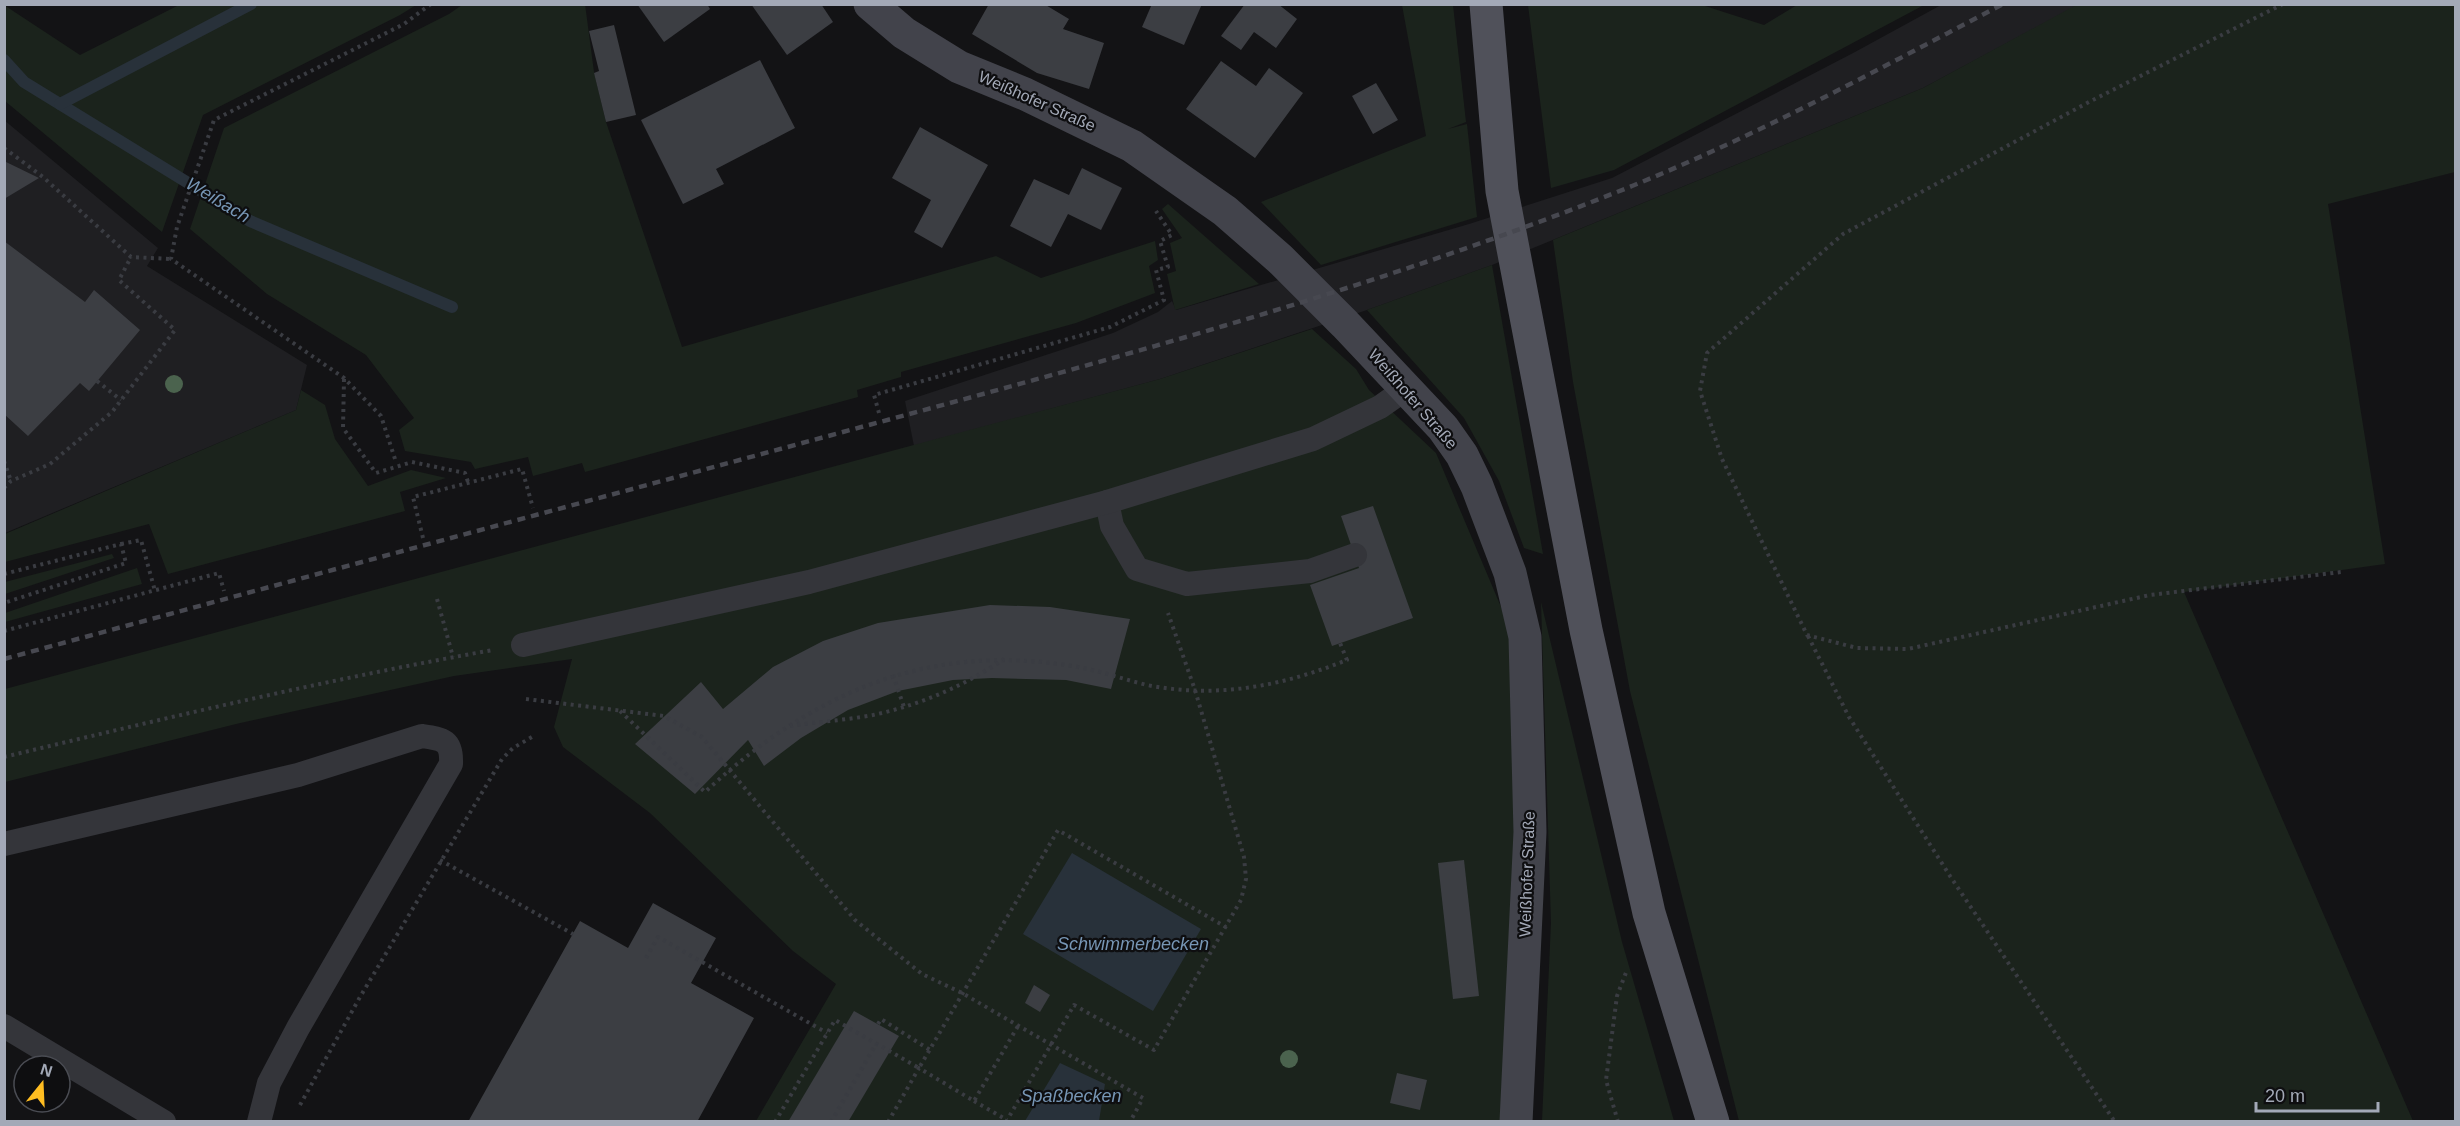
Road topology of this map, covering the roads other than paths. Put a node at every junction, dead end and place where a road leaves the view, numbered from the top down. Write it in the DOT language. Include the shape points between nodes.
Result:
graph roads {
  1 [pos="870,4"];
  2 [pos="1486,4"];
  3 [pos="1407,388"];
  4 [pos="1107,502"];
  5 [pos="1355,555"];
  6 [pos="523,645"];
  7 [pos="4,844"];
  8 [pos="4,1026"];
  9 [pos="164,1122"];
  10 [pos="259,1122"];
  11 [pos="1516,1122"];
  12 [pos="1713,1122"];
  1 -- 3 [label="main road, Weißhofer Straße" via="904,33 959,67 1132,146 1225,211 1280,259"];
  2 -- 12 [label="main road" via="1502,191 1586,630 1649,913"];
  3 -- 4 [label="lane" via="1380,407 1313,439"];
  3 -- 11 [label="main road, Weißhofer Straße" via="1443,428 1477,486 1509,573 1525,637 1530,832"];
  4 -- 5 [label="lane" via="1112,525 1137,569 1187,584 1310,571"];
  4 -- 6 [label="lane" via="809,582"];
  7 -- 10 [label="lane" via="298,775 422,736 449,744 451,764 269,1083"];
  8 -- 9 [label="lane"];
}
